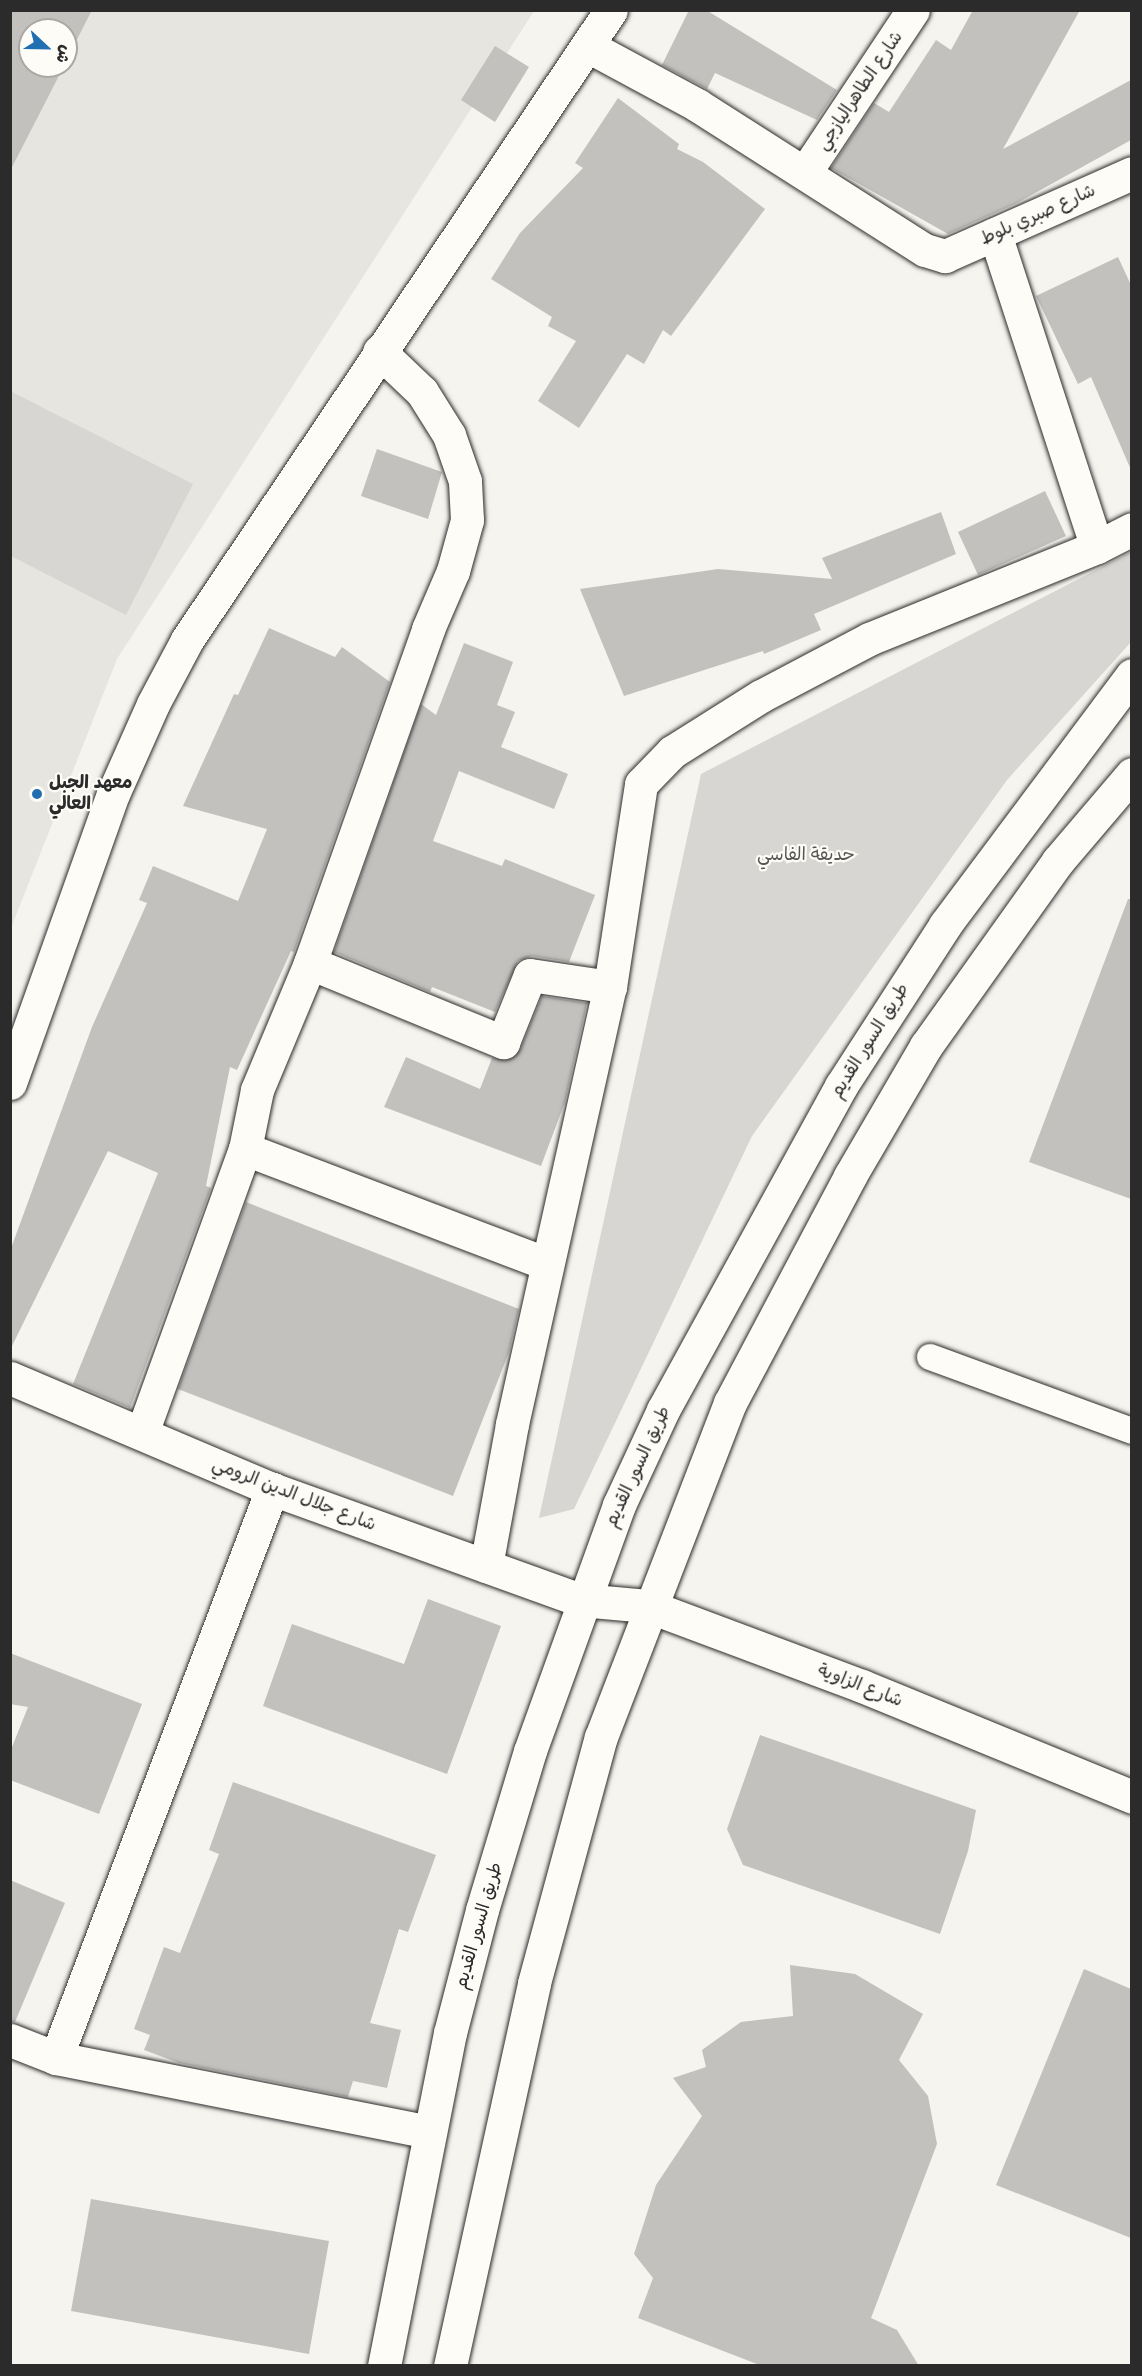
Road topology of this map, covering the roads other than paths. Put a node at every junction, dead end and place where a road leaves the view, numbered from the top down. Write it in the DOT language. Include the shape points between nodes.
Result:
graph roads {
  1 [pos="611,10"];
  2 [pos="913,10"];
  3 [pos="588,46"];
  4 [pos="806,171"];
  5 [pos="1131,173"];
  6 [pos="995,234"];
  7 [pos="379,351"];
  8 [pos="1131,529"];
  9 [pos="1097,547"];
  10 [pos="1131,675"];
  11 [pos="1131,774"];
  12 [pos="310,963"];
  13 [pos="610,987"];
  14 [pos="10,1083"];
  15 [pos="245,1149"];
  16 [pos="547,1264"];
  17 [pos="930,1357"];
  18 [pos="10,1378"];
  19 [pos="1131,1431"];
  20 [pos="142,1433"];
  21 [pos="272,1489"];
  22 [pos="486,1566"];
  23 [pos="581,1600"];
  24 [pos="648,1606"];
  25 [pos="1131,1797"];
  26 [pos="10,2040"];
  27 [pos="56,2058"];
  28 [pos="430,2132"];
  29 [pos="384,2366"];
  30 [pos="450,2366"];
  1 -- 3 [label="street"];
  2 -- 4 [label="street, شارع الطاهراليازجي"];
  3 -- 4 [label="street" via="697,105 743,137"];
  3 -- 7 [label="street"];
  4 -- 6 [label="street, شارع صبري بلوط" via="925,250 945,256"];
  5 -- 6 [label="street, شارع صبري بلوط"];
  6 -- 9 [label="street"];
  7 -- 12 [label="street" via="422,392 449,435 465,480 467,520 453,571 428,629"];
  7 -- 14 [label="street" via="187,640 153,704 113,795"];
  8 -- 9 [label="street"];
  9 -- 13 [label="street" via="869,639 761,696 672,752 641,784"];
  10 -- 23 [label="street, طريق السور القديم" via="945,925 841,1086 663,1410"];
  11 -- 24 [label="street" via="1058,861 926,1046 850,1176 730,1402"];
  12 -- 13 [label="street" via="503,1042 530,975"];
  12 -- 15 [label="street" via="257,1090"];
  13 -- 16 [label="street"];
  15 -- 16 [label="street"];
  15 -- 20 [label="street"];
  16 -- 22 [label="street"];
  17 -- 19 [label="lane"];
  18 -- 20 [label="street, شارع جلال الدين الرومي"];
  20 -- 21 [label="street, شارع جلال الدين الرومي"];
  21 -- 22 [label="street, شارع جلال الدين الرومي"];
  21 -- 27 [label="street"];
  22 -- 23 [label="street, شارع جلال الدين الرومي"];
  23 -- 24 [label="street, شارع الزاوية"];
  23 -- 28 [label="street, طريق السور القديم" via="482,1910 450,2033"];
  24 -- 25 [label="street, شارع الزاوية" via="862,1686"];
  24 -- 30 [label="street" via="601,1737 534,1983"];
  26 -- 27 [label="street"];
  27 -- 28 [label="street"];
  28 -- 29 [label="street, طريق السور القديم"];
}
